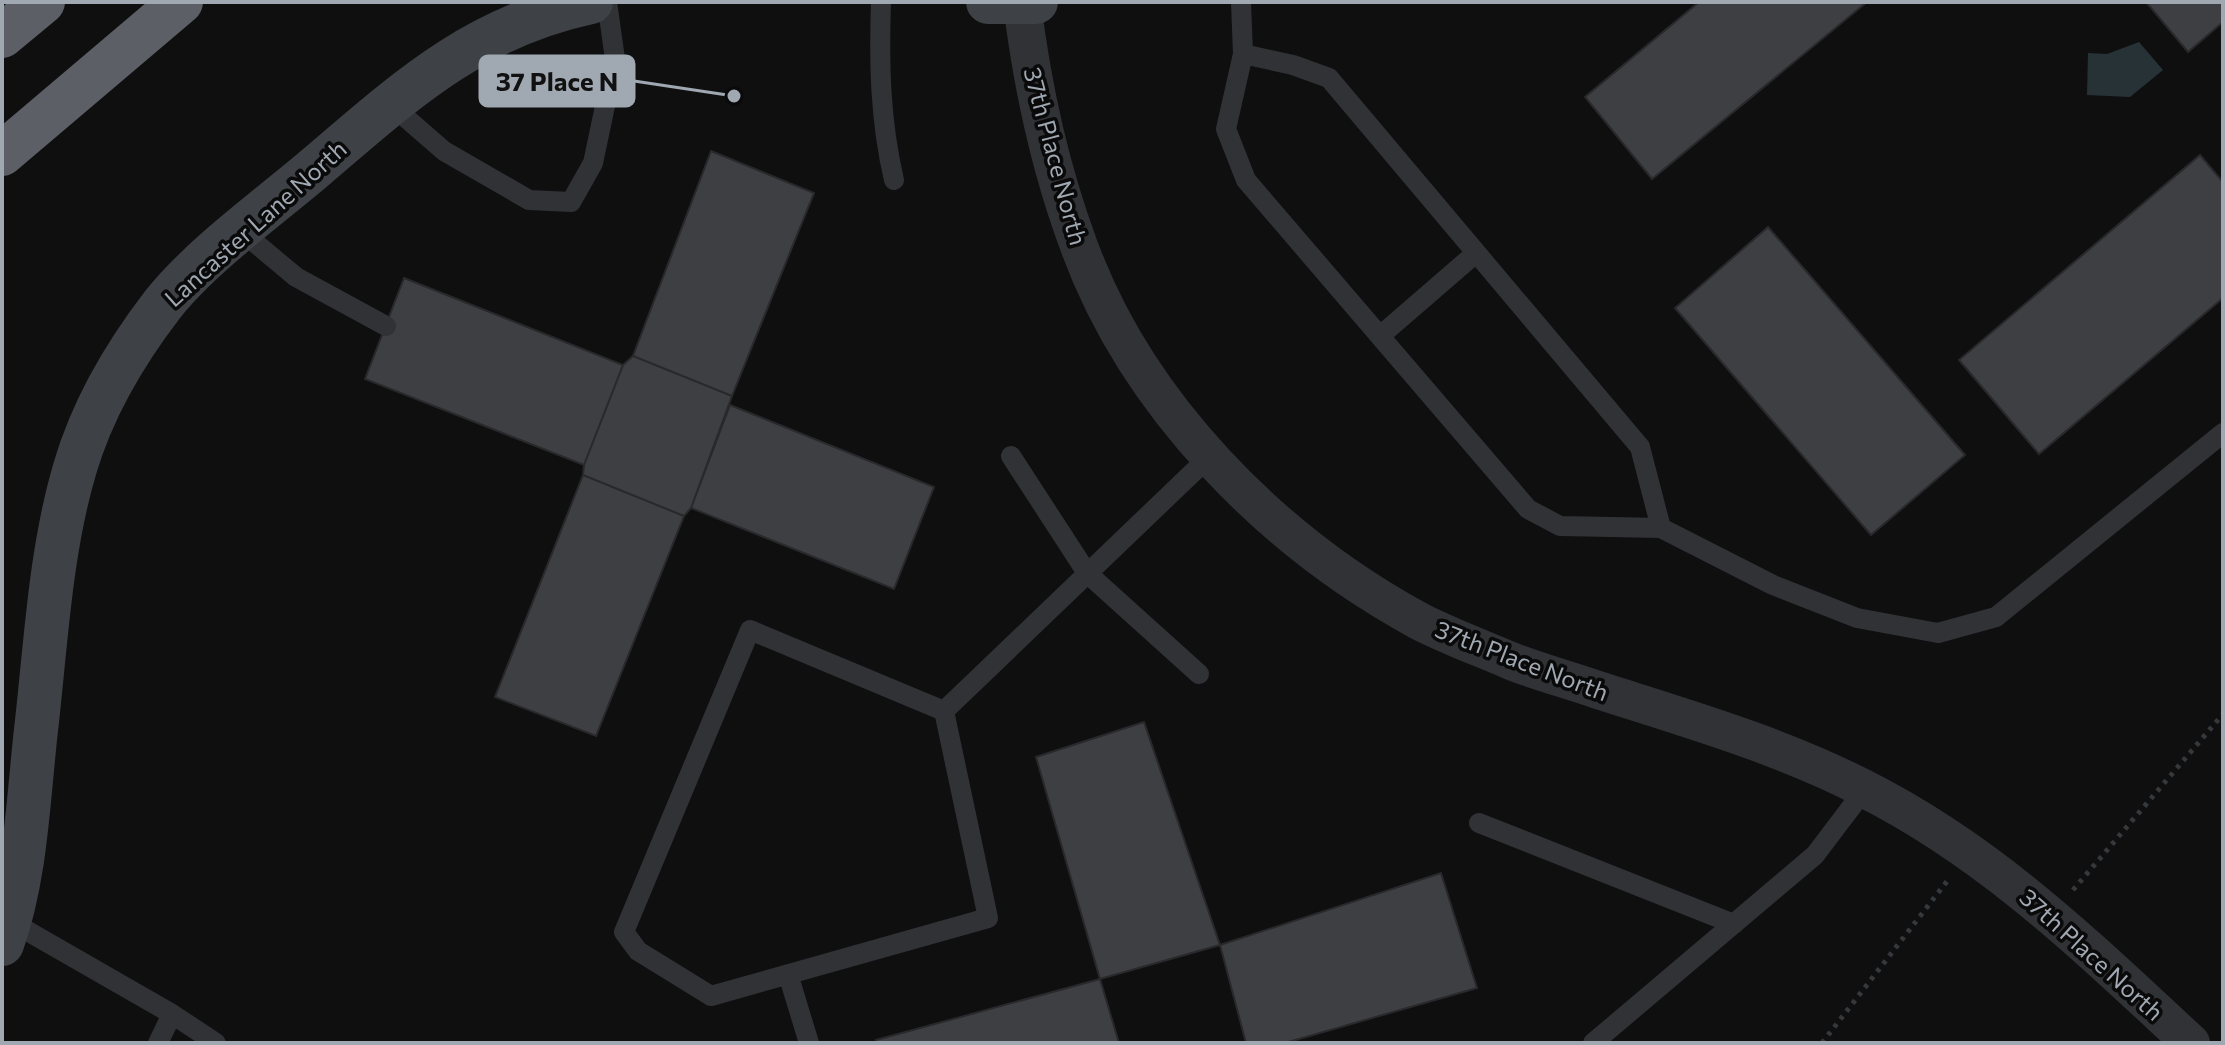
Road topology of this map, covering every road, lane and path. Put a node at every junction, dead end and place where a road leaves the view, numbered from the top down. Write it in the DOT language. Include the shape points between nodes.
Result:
graph roads {
  1 [pos="43,2"];
  2 [pos="181,2"];
  3 [pos="591,2"];
  4 [pos="607,2"];
  5 [pos="881,2"];
  6 [pos="988,2"];
  7 [pos="1036,2"];
  8 [pos="1241,2"];
  9 [pos="1022,3"];
  10 [pos="2,36"];
  11 [pos="1243,54"];
  12 [pos="390,104"];
  13 [pos="2,154"];
  14 [pos="894,180"];
  15 [pos="241,231"];
  16 [pos="1476,253"];
  17 [pos="386,326"];
  18 [pos="1380,336"];
  19 [pos="2223,433"];
  20 [pos="1011,456"];
  21 [pos="1209,457"];
  22 [pos="1661,528"];
  23 [pos="1087,573"];
  24 [pos="1199,674"];
  25 [pos="944,711"];
  26 [pos="2223,714"];
  27 [pos="1865,789"];
  28 [pos="1479,823"];
  29 [pos="1971,851"];
  30 [pos="2051,915"];
  31 [pos="1734,924"];
  32 [pos="6,933"];
  33 [pos="788,974"];
  34 [pos="172,1014"];
  35 [pos="158,1043"];
  36 [pos="216,1043"];
  37 [pos="809,1043"];
  38 [pos="1593,1043"];
  39 [pos="1822,1043"];
  40 [pos="2191,1043"];
  1 -- 10 [label="highway"];
  2 -- 13 [label="highway"];
  3 -- 12 [label="street, Lancaster Lane North" via="499,32 461,52"];
  4 -- 12 [label="lane" via="615,59 593,163 571,202 529,200 444,151"];
  5 -- 14 [label="lane" via="881,115"];
  6 -- 9 [label="street"];
  7 -- 9 [label="street"];
  8 -- 11 [label="lane"];
  9 -- 21 [label="street, 37th Place North" via="1050,153 1079,248 1123,340"];
  11 -- 16 [label="lane" via="1329,78"];
  11 -- 18 [label="lane" via="1226,129 1246,180"];
  12 -- 15 [label="street, Lancaster Lane North"];
  15 -- 17 [label="lane" via="296,277"];
  15 -- 32 [label="street, Lancaster Lane North" via="165,302 115,372 75,467 57,545 22,850"];
  16 -- 18 [label="lane"];
  16 -- 22 [label="lane" via="1640,447"];
  18 -- 22 [label="lane" via="1528,509 1560,526"];
  19 -- 22 [label="lane" via="1996,617 1938,633 1857,618 1773,585"];
  20 -- 23 [label="lane"];
  21 -- 23 [label="lane"];
  21 -- 27 [label="street, 37th Place North" via="1257,505 1338,571 1421,622 1515,663 1772,747"];
  23 -- 24 [label="lane"];
  23 -- 25 [label="lane"];
  25 -- 33 [label="lane" via="988,918"];
  25 -- 33 [label="lane" via="750,630 624,932 638,951 711,996"];
  26 -- 30 [label="path"];
  27 -- 29 [label="street, 37th Place North"];
  27 -- 31 [label="lane" via="1815,855"];
  28 -- 31 [label="lane"];
  29 -- 30 [label="street, 37th Place North"];
  29 -- 39 [label="path"];
  30 -- 40 [label="street, 37th Place North"];
  31 -- 38 [label="lane"];
  32 -- 34 [label="lane"];
  33 -- 37 [label="lane"];
  34 -- 35 [label="lane"];
  34 -- 36 [label="lane"];
}
